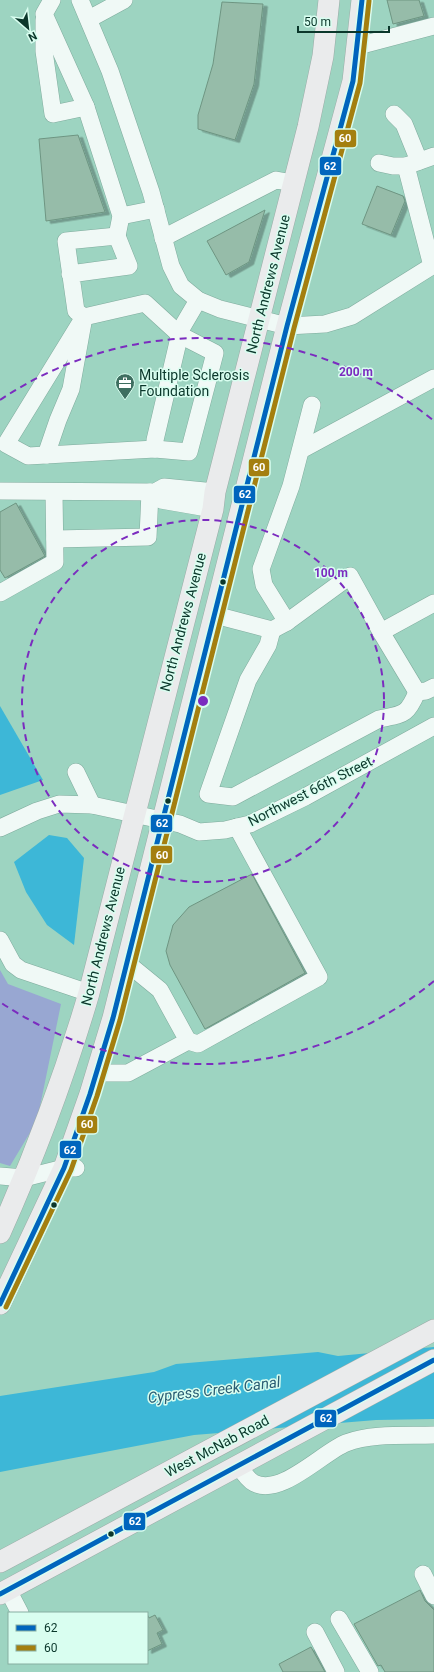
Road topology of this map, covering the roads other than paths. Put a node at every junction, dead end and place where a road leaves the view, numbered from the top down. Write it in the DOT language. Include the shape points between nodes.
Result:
graph roads {
  1 [pos="80,0"];
  2 [pos="124,0"];
  3 [pos="329,0"];
  4 [pos="362,0"];
  5 [pos="48,7"];
  6 [pos="89,20"];
  7 [pos="434,26"];
  8 [pos="358,46"];
  9 [pos="86,107"];
  10 [pos="394,114"];
  11 [pos="420,161"];
  12 [pos="379,163"];
  13 [pos="293,183"];
  14 [pos="156,209"];
  15 [pos="121,216"];
  16 [pos="117,236"];
  17 [pos="163,238"];
  18 [pos="433,266"];
  19 [pos="70,274"];
  20 [pos="198,300"];
  21 [pos="84,317"];
  22 [pos="259,319"];
  23 [pos="287,326"];
  24 [pos="180,336"];
  25 [pos="434,378"];
  26 [pos="312,405"];
  27 [pos="155,449"];
  28 [pos="301,450"];
  29 [pos="46,455"];
  30 [pos="0,491"];
  31 [pos="54,492"];
  32 [pos="152,492"];
  33 [pos="214,501"];
  34 [pos="55,539"];
  35 [pos="0,593"];
  36 [pos="434,602"];
  37 [pos="215,615"];
  38 [pos="286,622"];
  39 [pos="272,630"];
  40 [pos="381,632"];
  41 [pos="434,687"];
  42 [pos="417,692"];
  43 [pos="434,726"];
  44 [pos="76,772"];
  45 [pos="92,805"];
  46 [pos="134,814"];
  47 [pos="163,820"];
  48 [pos="237,827"];
  49 [pos="0,828"];
  50 [pos="0,940"];
  51 [pos="127,964"];
  52 [pos="89,993"];
  53 [pos="188,1041"];
  54 [pos="96,1073"];
  55 [pos="0,1165"];
  56 [pos="70,1168"];
  57 [pos="0,1176"];
  58 [pos="24,1178"];
  59 [pos="0,1233"];
  60 [pos="0,1304"];
  61 [pos="434,1330"];
  62 [pos="434,1360"];
  63 [pos="434,1435"];
  64 [pos="238,1465"];
  65 [pos="172,1470"];
  66 [pos="185,1494"];
  67 [pos="0,1562"];
  68 [pos="423,1574"];
  69 [pos="4,1592"];
  70 [pos="434,1596"];
  71 [pos="19,1612"];
  72 [pos="339,1619"];
  73 [pos="315,1632"];
  74 [pos="336,1672"];
  75 [pos="370,1672"];
  1 -- 6 [label="street"];
  2 -- 6 [label="street"];
  3 -- 13 [label="main road, North Andrews Avenue" via="323,56"];
  4 -- 8 [label="main road, North Andrews Avenue"];
  5 -- 9 [label="street"];
  5 -- 9 [label="street" via="44,51 53,114"];
  6 -- 14 [label="street" via="110,71"];
  7 -- 8 [label="street"];
  8 -- 23 [label="main road, North Andrews Avenue" via="353,81"];
  9 -- 15 [label="street"];
  10 -- 11 [label="street" via="404,124"];
  11 -- 12 [label="street" via="393,166"];
  11 -- 18 [label="street"];
  13 -- 17 [label="street" via="276,180"];
  13 -- 22 [label="main road, North Andrews Avenue"];
  14 -- 15 [label="street"];
  14 -- 17 [label="street"];
  15 -- 16 [label="street"];
  16 -- 19 [label="street" via="66,242"];
  16 -- 19 [label="street" via="129,266"];
  17 -- 20 [label="street" via="171,266 181,286"];
  18 -- 23 [label="street" via="352,316 325,324"];
  19 -- 21 [label="street" via="76,311"];
  20 -- 22 [label="street" via="220,309"];
  20 -- 24 [label="street" via="181,329"];
  21 -- 24 [label="street" via="145,303"];
  21 -- 29 [label="street" via="71,389"];
  21 -- 29 [label="street" via="6,444 28,456"];
  22 -- 23 [label="street"];
  22 -- 33 [label="main road, North Andrews Avenue"];
  23 -- 37 [label="main road, North Andrews Avenue"];
  24 -- 27 [label="street"];
  24 -- 27 [label="street" via="215,353 189,452"];
  25 -- 28 [label="street"];
  26 -- 28 [label="street"];
  27 -- 29 [label="street"];
  28 -- 38 [label="street" via="261,569 264,585"];
  30 -- 31 [label="street"];
  31 -- 32 [label="street"];
  31 -- 34 [label="street"];
  32 -- 33 [label="street" via="164,487"];
  32 -- 34 [label="street" via="148,537"];
  33 -- 46 [label="main road, North Andrews Avenue"];
  34 -- 35 [label="street" via="57,565"];
  36 -- 40 [label="street"];
  37 -- 39 [label="street"];
  37 -- 47 [label="main road, North Andrews Avenue"];
  38 -- 39 [label="street"];
  38 -- 40 [label="street" via="350,576"];
  39 -- 42 [label="street" via="268,645 248,680 208,794 233,797 379,719 400,715 410,709"];
  40 -- 42 [label="street"];
  41 -- 42 [label="street"];
  43 -- 48 [label="street, Northwest 66th Street" via="305,796 250,824"];
  44 -- 45 [label="street"];
  45 -- 46 [label="street, Northwest 66th Street"];
  45 -- 49 [label="street, Northwest 66th Street" via="59,804 36,811"];
  46 -- 47 [label="street, Northwest 66th Street"];
  46 -- 52 [label="main road, North Andrews Avenue"];
  47 -- 48 [label="street, Northwest 66th Street" via="199,832"];
  47 -- 51 [label="main road, North Andrews Avenue"];
  48 -- 53 [label="street" via="319,977 198,1044"];
  50 -- 52 [label="street" via="13,964 21,970"];
  51 -- 53 [label="street" via="160,990"];
  51 -- 54 [label="main road, North Andrews Avenue"];
  52 -- 58 [label="main road, North Andrews Avenue" via="73,1047"];
  53 -- 54 [label="street" via="128,1073"];
  54 -- 56 [label="main road, North Andrews Avenue"];
  55 -- 58 [label="street"];
  56 -- 58 [label="street"];
  56 -- 60 [label="main road, North Andrews Avenue"];
  57 -- 58 [label="street"];
  58 -- 59 [label="main road, North Andrews Avenue"];
  61 -- 65 [label="main road, West McNab Road"];
  62 -- 64 [label="main road, West McNab Road"];
  63 -- 64 [label="street" via="368,1437 346,1443 296,1476 266,1485 255,1483"];
  64 -- 66 [label="main road, West McNab Road"];
  65 -- 66 [label="main road"];
  65 -- 67 [label="main road, West McNab Road"];
  66 -- 69 [label="main road, West McNab Road"];
  68 -- 70 [label="street"];
  69 -- 71 [label="street"];
  72 -- 75 [label="street"];
  73 -- 74 [label="street"];
}
